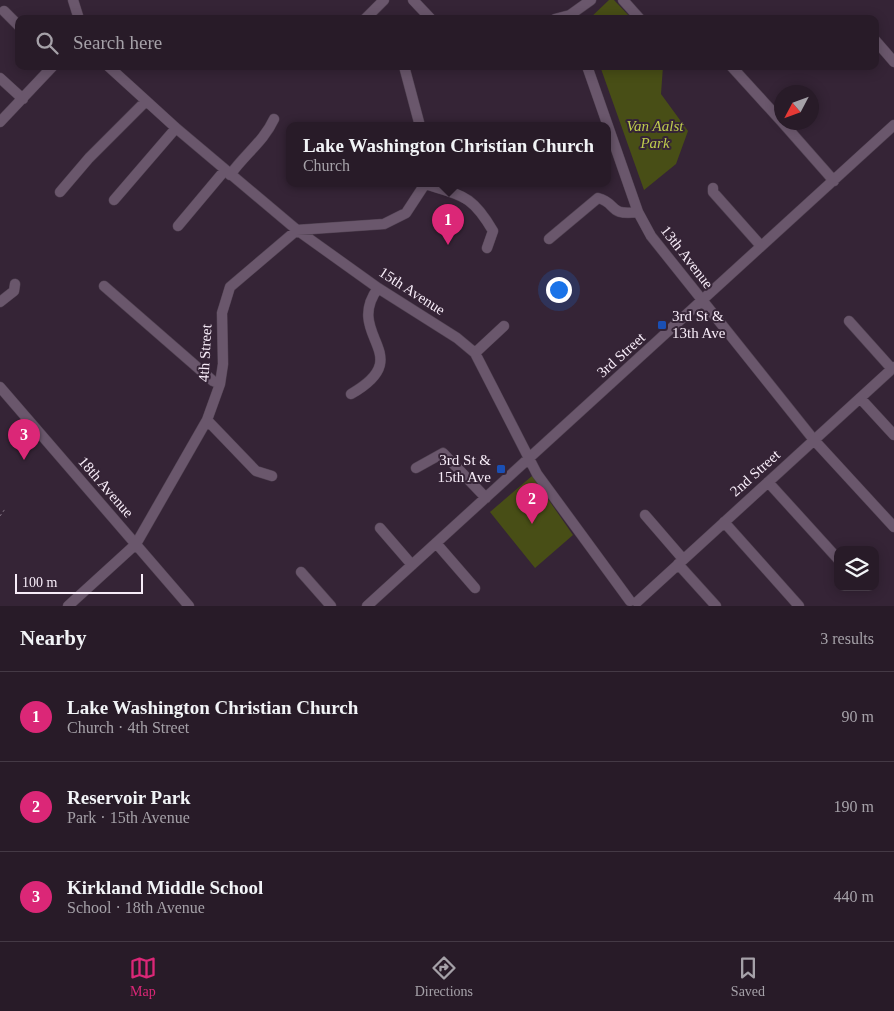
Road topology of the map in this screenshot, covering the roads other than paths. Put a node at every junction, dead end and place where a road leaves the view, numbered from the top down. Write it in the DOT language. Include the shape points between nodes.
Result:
graph roads {
  1 [pos="73,0"];
  2 [pos="384,0"];
  3 [pos="413,0"];
  4 [pos="591,0"];
  5 [pos="623,0"];
  6 [pos="4,11"];
  7 [pos="78,15"];
  8 [pos="369,15"];
  9 [pos="426,15"];
  10 [pos="573,15"];
  11 [pos="636,15"];
  12 [pos="15,22"];
  13 [pos="879,45"];
  14 [pos="894,62"];
  15 [pos="49,70"];
  16 [pos="112,70"];
  17 [pos="405,70"];
  18 [pos="588,70"];
  19 [pos="735,70"];
  20 [pos="0,78"];
  21 [pos="23,99"];
  22 [pos="146,101"];
  23 [pos="774,113"];
  24 [pos="274,119"];
  25 [pos="0,122"];
  26 [pos="419,122"];
  27 [pos="607,122"];
  28 [pos="176,128"];
  29 [pos="789,130"];
  30 [pos="892,130"];
  31 [pos="611,135"];
  32 [pos="227,172"];
  33 [pos="834,180"];
  34 [pos="423,187"];
  35 [pos="433,187"];
  36 [pos="713,188"];
  37 [pos="60,192"];
  38 [pos="114,200"];
  39 [pos="638,212"];
  40 [pos="178,226"];
  41 [pos="297,230"];
  42 [pos="549,239"];
  43 [pos="762,246"];
  44 [pos="487,248"];
  45 [pos="15,284"];
  46 [pos="104,286"];
  47 [pos="378,288"];
  48 [pos="702,300"];
  49 [pos="0,302"];
  50 [pos="849,321"];
  51 [pos="504,326"];
  52 [pos="475,352"];
  53 [pos="893,368"];
  54 [pos="220,384"];
  55 [pos="0,387"];
  56 [pos="351,394"];
  57 [pos="860,398"];
  58 [pos="207,420"];
  59 [pos="894,435"];
  60 [pos="814,440"];
  61 [pos="529,458"];
  62 [pos="416,468"];
  63 [pos="272,476"];
  64 [pos="768,482"];
  65 [pos="486,498"];
  66 [pos="645,515"];
  67 [pos="724,522"];
  68 [pos="894,527"];
  69 [pos="380,528"];
  70 [pos="436,543"];
  71 [pos="136,544"];
  72 [pos="834,555"];
  73 [pos="680,561"];
  74 [pos="412,565"];
  75 [pos="301,572"];
  76 [pos="475,588"];
  77 [pos="73,604"];
  78 [pos="633,604"];
  79 [pos="189,606"];
  80 [pos="331,606"];
  81 [pos="367,606"];
  82 [pos="716,606"];
  83 [pos="799,606"];
  1 -- 7 [label="street"];
  2 -- 8 [label="street"];
  3 -- 9 [label="street"];
  4 -- 10 [label="street"];
  5 -- 11 [label="street"];
  6 -- 12 [label="street"];
  13 -- 14 [label="street"];
  15 -- 21 [label="street"];
  16 -- 22 [label="street, 15th Avenue"];
  17 -- 26 [label="street"];
  18 -- 27 [label="street, 13th Avenue"];
  19 -- 23 [label="street"];
  20 -- 21 [label="street"];
  21 -- 25 [label="street"];
  22 -- 28 [label="street, 15th Avenue"];
  22 -- 37 [label="street"];
  24 -- 32 [label="street" via="264,137"];
  28 -- 32 [label="street, 15th Avenue"];
  28 -- 38 [label="street"];
  29 -- 33 [label="street"];
  30 -- 33 [label="street, 3rd Street"];
  31 -- 39 [label="street, 13th Avenue"];
  32 -- 40 [label="street"];
  32 -- 41 [label="street, 15th Avenue"];
  33 -- 43 [label="street, 3rd Street"];
  34 -- 41 [label="street" via="406,213 384,224"];
  35 -- 44 [label="street" via="470,200 482,212 493,231"];
  36 -- 43 [label="street" via="728,210"];
  39 -- 42 [label="street" via="623,214 598,198"];
  39 -- 48 [label="street, 13th Avenue" via="651,236"];
  41 -- 47 [label="street, 15th Avenue"];
  41 -- 54 [label="street, 4th Street" via="230,287 222,313"];
  43 -- 48 [label="street, 3rd Street"];
  45 -- 49 [label="street" via="14,292"];
  46 -- 54 [label="street"];
  47 -- 52 [label="street, 15th Avenue"];
  47 -- 56 [label="street" via="368,306 368,318 382,361 380,371 374,379"];
  48 -- 60 [label="street, 13th Avenue"];
  48 -- 61 [label="street, 3rd Street"];
  50 -- 53 [label="street"];
  51 -- 52 [label="street"];
  52 -- 61 [label="street, 15th Avenue"];
  53 -- 57 [label="street, 2nd Street"];
  54 -- 58 [label="street, 4th Street"];
  55 -- 71 [label="street, 18th Avenue"];
  57 -- 59 [label="street"];
  57 -- 60 [label="street, 2nd Street"];
  58 -- 63 [label="street" via="256,472"];
  58 -- 71 [label="street, 4th Street"];
  60 -- 64 [label="street, 2nd Street"];
  60 -- 68 [label="street, 13th Avenue"];
  61 -- 65 [label="street, 3rd Street"];
  61 -- 78 [label="street, 15th Avenue" via="537,474"];
  62 -- 65 [label="street" via="444,453"];
  64 -- 67 [label="street, 2nd Street"];
  64 -- 72 [label="street"];
  65 -- 70 [label="street, 3rd Street"];
  66 -- 73 [label="street"];
  67 -- 73 [label="street, 2nd Street"];
  67 -- 83 [label="street"];
  69 -- 74 [label="street"];
  70 -- 74 [label="street, 3rd Street"];
  70 -- 76 [label="street"];
  71 -- 77 [label="street, 4th Street"];
  71 -- 79 [label="street, 18th Avenue"];
  73 -- 78 [label="street, 2nd Street"];
  73 -- 82 [label="street"];
  74 -- 81 [label="street, 3rd Street"];
  75 -- 80 [label="street"];
}
